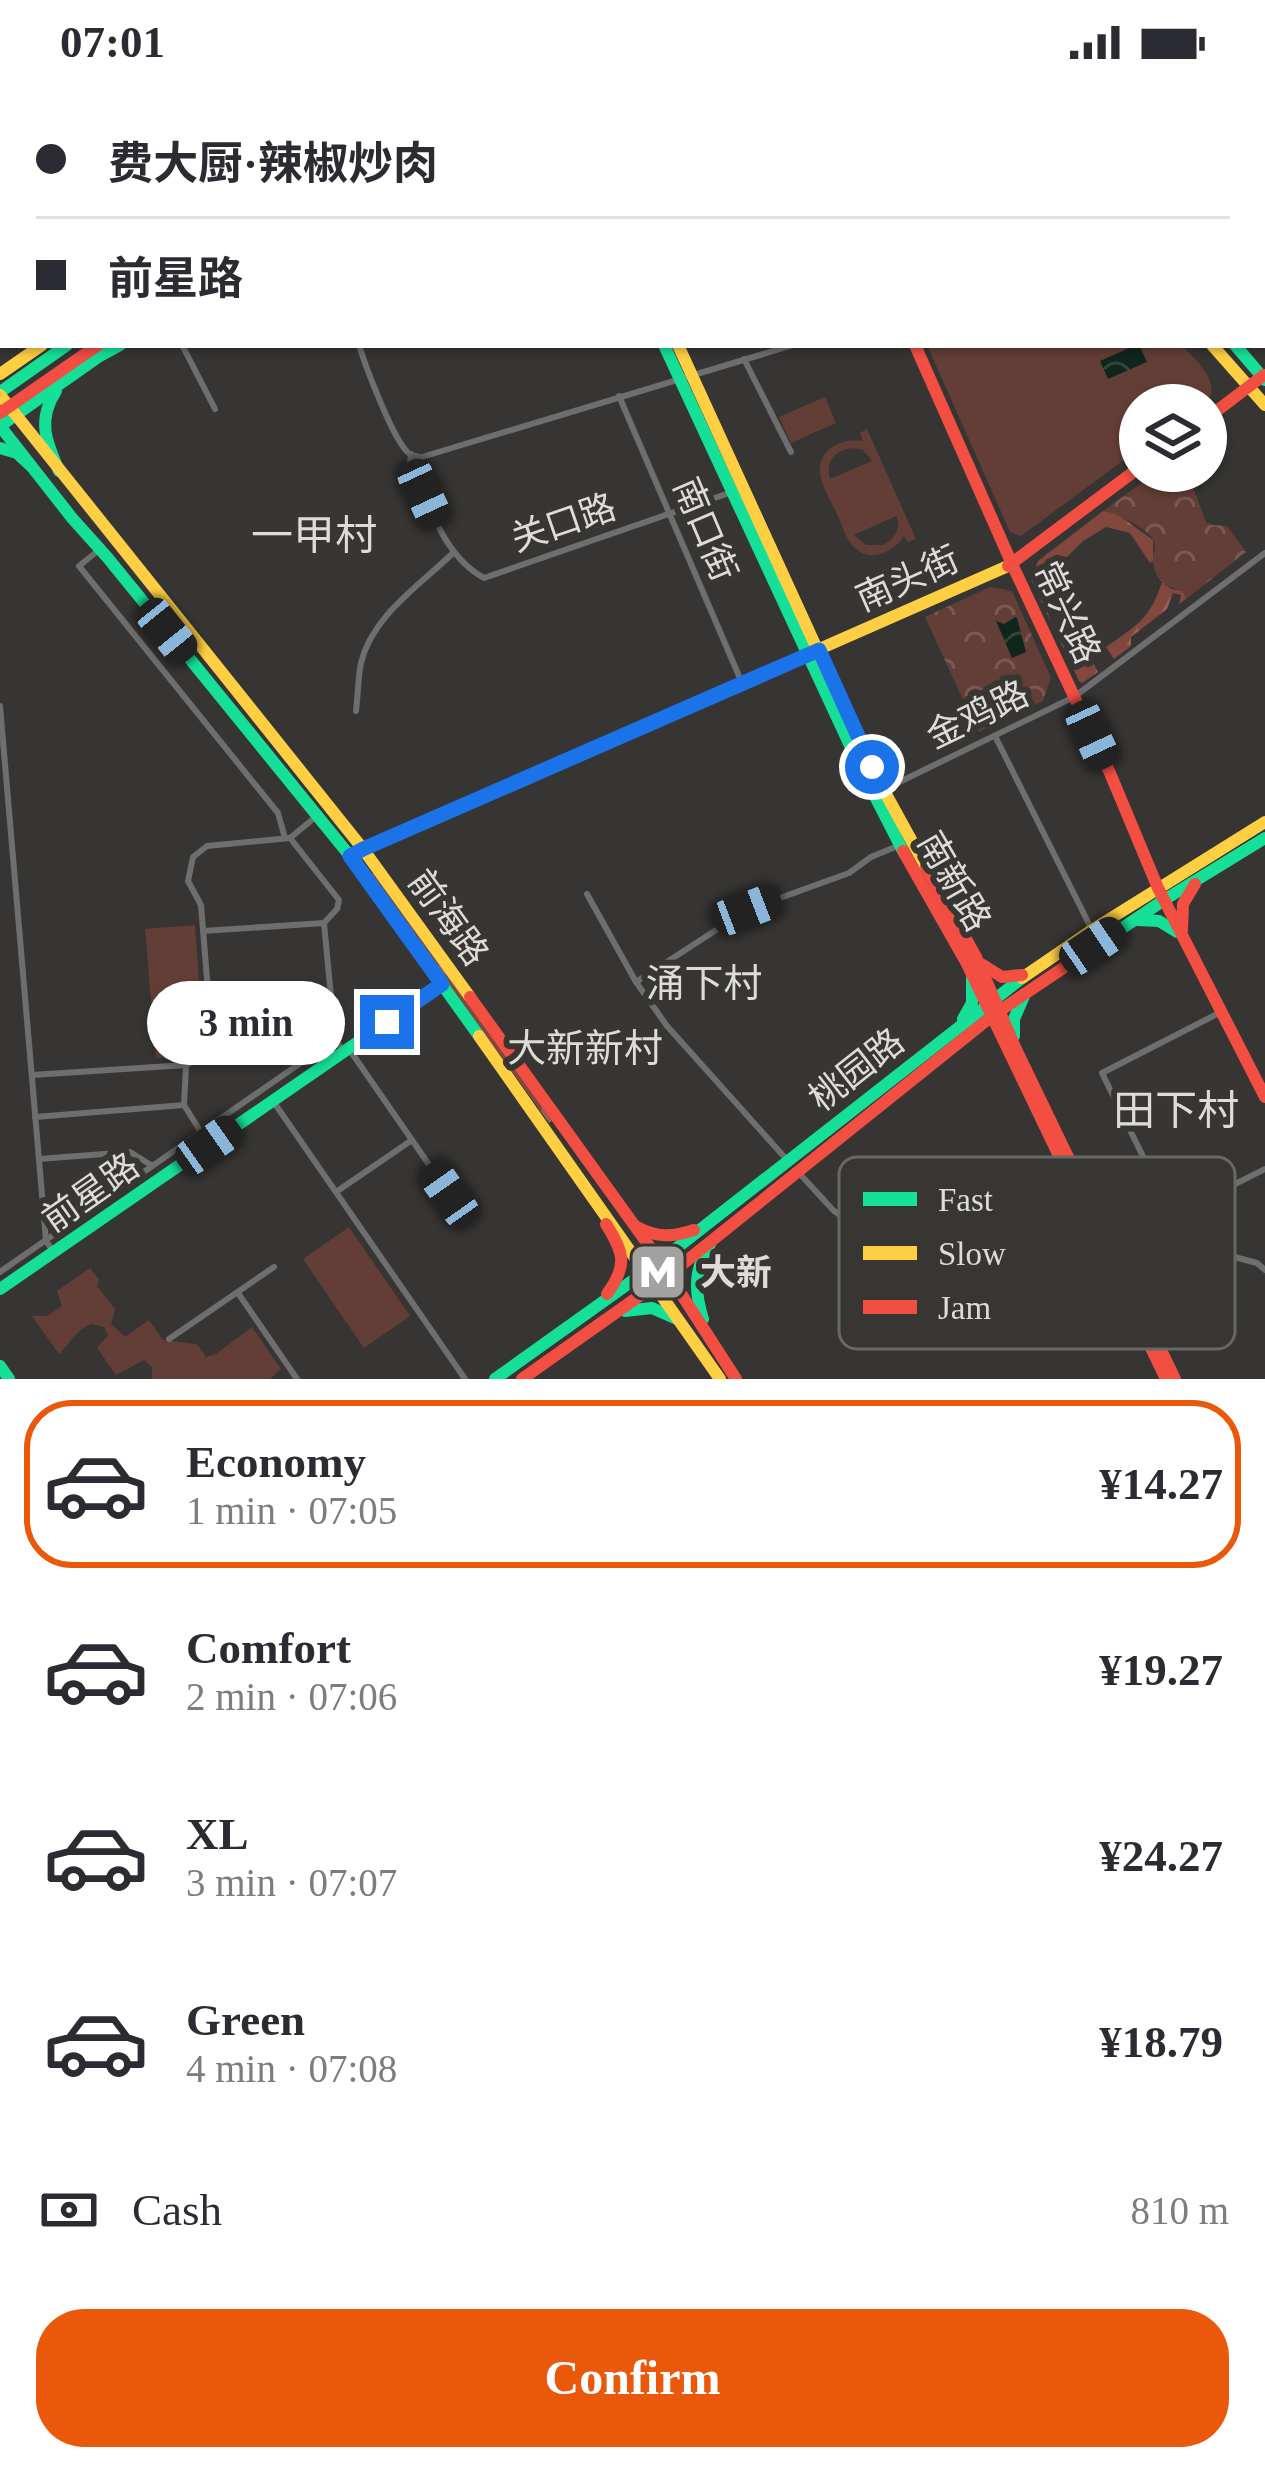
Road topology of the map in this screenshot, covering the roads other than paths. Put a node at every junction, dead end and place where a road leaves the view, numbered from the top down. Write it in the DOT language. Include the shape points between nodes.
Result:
graph roads {
  1 [pos="38,348"];
  2 [pos="63,348"];
  3 [pos="94,348"];
  4 [pos="115,348"];
  5 [pos="184,348"];
  6 [pos="360,348"];
  7 [pos="666,348"];
  8 [pos="679,348"];
  9 [pos="782,348"];
  10 [pos="916,348"];
  11 [pos="1216,348"];
  12 [pos="1238,348"];
  13 [pos="23,358"];
  14 [pos="0,359"];
  15 [pos="744,359"];
  16 [pos="78,371"];
  17 [pos="0,374"];
  18 [pos="686,376"];
  19 [pos="1264,376"];
  20 [pos="1248,387"];
  21 [pos="0,393"];
  22 [pos="620,396"];
  23 [pos="1227,403"];
  24 [pos="1265,405"];
  25 [pos="215,409"];
  26 [pos="0,413"];
  27 [pos="15,416"];
  28 [pos="0,426"];
  29 [pos="0,448"];
  30 [pos="791,452"];
  31 [pos="411,454"];
  32 [pos="32,466"];
  33 [pos="58,471"];
  34 [pos="1119,483"];
  35 [pos="732,492"];
  36 [pos="671,514"];
  37 [pos="100,549"];
  38 [pos="453,553"];
  39 [pos="1265,554"];
  40 [pos="1012,564"];
  41 [pos="813,652"];
  42 [pos="742,683"];
  43 [pos="1074,697"];
  44 [pos="0,706"];
  45 [pos="356,711"];
  46 [pos="995,736"];
  47 [pos="883,790"];
  48 [pos="318,815"];
  49 [pos="1265,822"];
  50 [pos="287,838"];
  51 [pos="1265,838"];
  52 [pos="900,845"];
  53 [pos="357,852"];
  54 [pos="1200,878"];
  55 [pos="586,894"];
  56 [pos="1161,894"];
  57 [pos="324,923"];
  58 [pos="1128,923"];
  59 [pos="1092,930"];
  60 [pos="203,931"];
  61 [pos="1182,935"];
  62 [pos="971,960"];
  63 [pos="1033,971"];
  64 [pos="636,982"];
  65 [pos="442,984"];
  66 [pos="1032,987"];
  67 [pos="994,1006"];
  68 [pos="332,1007"];
  69 [pos="1221,1012"];
  70 [pos="211,1017"];
  71 [pos="960,1024"];
  72 [pos="335,1040"];
  73 [pos="962,1040"];
  74 [pos="1011,1049"];
  75 [pos="346,1050"];
  76 [pos="186,1065"];
  77 [pos="32,1075"];
  78 [pos="1265,1096"];
  79 [pos="273,1101"];
  80 [pos="184,1105"];
  81 [pos="35,1117"];
  82 [pos="201,1132"];
  83 [pos="412,1140"];
  84 [pos="209,1145"];
  85 [pos="1062,1157"];
  86 [pos="1065,1157"];
  87 [pos="1143,1157"];
  88 [pos="39,1159"];
  89 [pos="152,1166"];
  90 [pos="792,1166"];
  91 [pos="1265,1169"];
  92 [pos="1235,1184"];
  93 [pos="336,1192"];
  94 [pos="591,1192"];
  95 [pos="839,1214"];
  96 [pos="468,1221"];
  97 [pos="632,1224"];
  98 [pos="711,1230"];
  99 [pos="50,1247"];
  100 [pos="1235,1257"];
  101 [pos="660,1262"];
  102 [pos="274,1267"];
  103 [pos="1265,1270"];
  104 [pos="646,1271"];
  105 [pos="669,1275"];
  106 [pos="656,1285"];
  107 [pos="2,1286"];
  108 [pos="237,1292"];
  109 [pos="594,1309"];
  110 [pos="604,1321"];
  111 [pos="683,1323"];
  112 [pos="705,1330"];
  113 [pos="169,1339"];
  114 [pos="1152,1349"];
  115 [pos="1160,1349"];
  116 [pos="0,1366"];
  117 [pos="9,1379"];
  118 [pos="297,1379"];
  119 [pos="465,1379"];
  120 [pos="496,1379"];
  121 [pos="522,1379"];
  122 [pos="720,1379"];
  123 [pos="736,1379"];
  124 [pos="1166,1379"];
  125 [pos="1175,1379"];
  1 -- 13 [label="main road"];
  2 -- 21 [label="main road"];
  3 -- 26 [label="main road, bridge"];
  4 -- 16 [label="main road"];
  5 -- 25 [label="street"];
  6 -- 31 [label="street"];
  7 -- 18 [label="main road, 南新路"];
  8 -- 18 [label="main road, 南新路"];
  9 -- 15 [label="street"];
  10 -- 40 [label="main road, 常兴路"];
  11 -- 20 [label="main road"];
  12 -- 19 [label="main road"];
  13 -- 14 [label="main road"];
  13 -- 17 [label="main road"];
  15 -- 18 [label="street"];
  15 -- 30 [label="street"];
  16 -- 27 [label="main road"];
  16 -- 33 [label="main road" via="43,415"];
  18 -- 22 [label="street"];
  18 -- 35 [label="main road, 南新路"];
  18 -- 41 [label="main road, 南新路"];
  19 -- 20 [label="main road"];
  20 -- 23 [label="main road"];
  20 -- 24 [label="main road"];
  21 -- 27 [label="main road, 前海路"];
  22 -- 31 [label="street"];
  22 -- 36 [label="street, 南口街"];
  27 -- 28 [label="main road"];
  27 -- 33 [label="main road, 前海路"];
  28 -- 32 [label="main road, 前海路"];
  29 -- 32 [label="main road"];
  31 -- 38 [label="street"];
  32 -- 37 [label="main road, 前海路"];
  33 -- 53 [label="main road, 前海路"];
  34 -- 40 [label="main road, 南头街"];
  35 -- 36 [label="street, 关口路"];
  35 -- 41 [label="main road, 南新路"];
  36 -- 38 [label="street, 关口路" via="484,578"];
  36 -- 42 [label="street, 南口街"];
  37 -- 48 [label="main road, 前海路"];
  37 -- 50 [label="street" via="80,566 278,813"];
  38 -- 45 [label="street" via="380,622 361,664"];
  39 -- 43 [label="street, 金鸡路"];
  40 -- 41 [label="main road, 南头街"];
  40 -- 43 [label="main road, 常兴路"];
  41 -- 42 [label="main road, 南头街"];
  41 -- 47 [label="main road, 南新路"];
  41 -- 52 [label="main road, 南新路"];
  42 -- 53 [label="main road, 南头街"];
  43 -- 46 [label="street, 金鸡路"];
  43 -- 56 [label="main road, 常兴路"];
  44 -- 77 [label="street"];
  46 -- 47 [label="street, 金鸡路"];
  46 -- 59 [label="street"];
  47 -- 62 [label="main road, 南新路"];
  48 -- 50 [label="street"];
  48 -- 53 [label="main road, 前海路"];
  49 -- 56 [label="main road, 桃园路"];
  50 -- 57 [label="street" via="338,897"];
  50 -- 60 [label="street" via="195,853 188,881 200,900"];
  51 -- 54 [label="main road, 桃园路"];
  52 -- 62 [label="main road, 南新路"];
  52 -- 64 [label="street" via="747,910"];
  53 -- 65 [label="main road, 前海路"];
  53 -- 97 [label="main road, 前海路"];
  54 -- 56 [label="main road, 桃园路"];
  54 -- 61 [label="main road" via="1183,904"];
  55 -- 64 [label="street"];
  56 -- 58 [label="main road, 桃园路"];
  56 -- 59 [label="main road, 桃园路"];
  56 -- 61 [label="main road, 常兴路"];
  57 -- 60 [label="street"];
  57 -- 68 [label="street"];
  58 -- 61 [label="main road" via="1154,920"];
  58 -- 66 [label="main road, 桃园路"];
  59 -- 63 [label="main road, 桃园路"];
  60 -- 70 [label="street"];
  61 -- 69 [label="main road, 常兴路"];
  62 -- 63 [label="main road" via="1002,977"];
  62 -- 67 [label="main road, 南新路"];
  62 -- 71 [label="main road" via="973,996"];
  63 -- 67 [label="main road, 桃园路"];
  64 -- 90 [label="street"];
  65 -- 75 [label="main road, 前星路"];
  65 -- 94 [label="main road, 前海路"];
  66 -- 67 [label="main road, 桃园路"];
  66 -- 74 [label="main road" via="1016,1010"];
  67 -- 71 [label="main road, 桃园路"];
  67 -- 73 [label="main road, 桃园路"];
  67 -- 74 [label="main road, 南新路"];
  68 -- 70 [label="street"];
  68 -- 72 [label="street"];
  69 -- 78 [label="main road, 常兴路"];
  69 -- 87 [label="street" via="1102,1073"];
  70 -- 76 [label="street" via="206,1049"];
  71 -- 90 [label="main road, 桃园路"];
  72 -- 75 [label="street"];
  72 -- 82 [label="street"];
  73 -- 74 [label="main road" via="989,1034"];
  73 -- 90 [label="main road, 桃园路"];
  74 -- 85 [label="main road, 南新路"];
  74 -- 86 [label="main road, 南新路"];
  75 -- 79 [label="main road, 前星路"];
  75 -- 83 [label="street"];
  76 -- 77 [label="street"];
  76 -- 80 [label="street"];
  77 -- 81 [label="street"];
  79 -- 84 [label="main road, 前星路"];
  79 -- 93 [label="street"];
  80 -- 81 [label="street"];
  80 -- 82 [label="street"];
  81 -- 88 [label="street"];
  82 -- 84 [label="street"];
  82 -- 89 [label="street"];
  83 -- 93 [label="street"];
  83 -- 96 [label="street"];
  84 -- 99 [label="main road, 前星路"];
  88 -- 89 [label="street" via="130,1152"];
  88 -- 99 [label="street"];
  89 -- 99 [label="street"];
  90 -- 95 [label="street"];
  90 -- 98 [label="main road, 桃园路"];
  91 -- 92 [label="street"];
  93 -- 119 [label="street"];
  94 -- 104 [label="main road, 前海路"];
  94 -- 109 [label="main road" via="624,1259"];
  97 -- 98 [label="main road" via="664,1238"];
  97 -- 101 [label="main road, 前海路"];
  98 -- 101 [label="main road, 桃园路"];
  98 -- 105 [label="main road, 桃园路"];
  98 -- 112 [label="main road" via="694,1291"];
  99 -- 107 [label="main road, 前星路"];
  100 -- 103 [label="street"];
  101 -- 104 [label="main road, 桃园路"];
  101 -- 105 [label="main road, 前海路"];
  102 -- 108 [label="street"];
  104 -- 106 [label="main road, 前海路"];
  104 -- 109 [label="main road, 桃园路"];
  105 -- 106 [label="main road, 桃园路"];
  105 -- 112 [label="main road, 前海路"];
  106 -- 110 [label="main road, 桃园路"];
  106 -- 111 [label="main road, 前海路"];
  108 -- 113 [label="street"];
  108 -- 118 [label="street"];
  109 -- 120 [label="main road, 桃园路"];
  110 -- 111 [label="main road" via="648,1307"];
  110 -- 121 [label="main road, 桃园路"];
  111 -- 122 [label="main road, 前海路"];
  112 -- 123 [label="main road, 前海路"];
  114 -- 124 [label="main road, 南新路"];
  115 -- 125 [label="main road, 南新路"];
  116 -- 117 [label="main road"];
}
